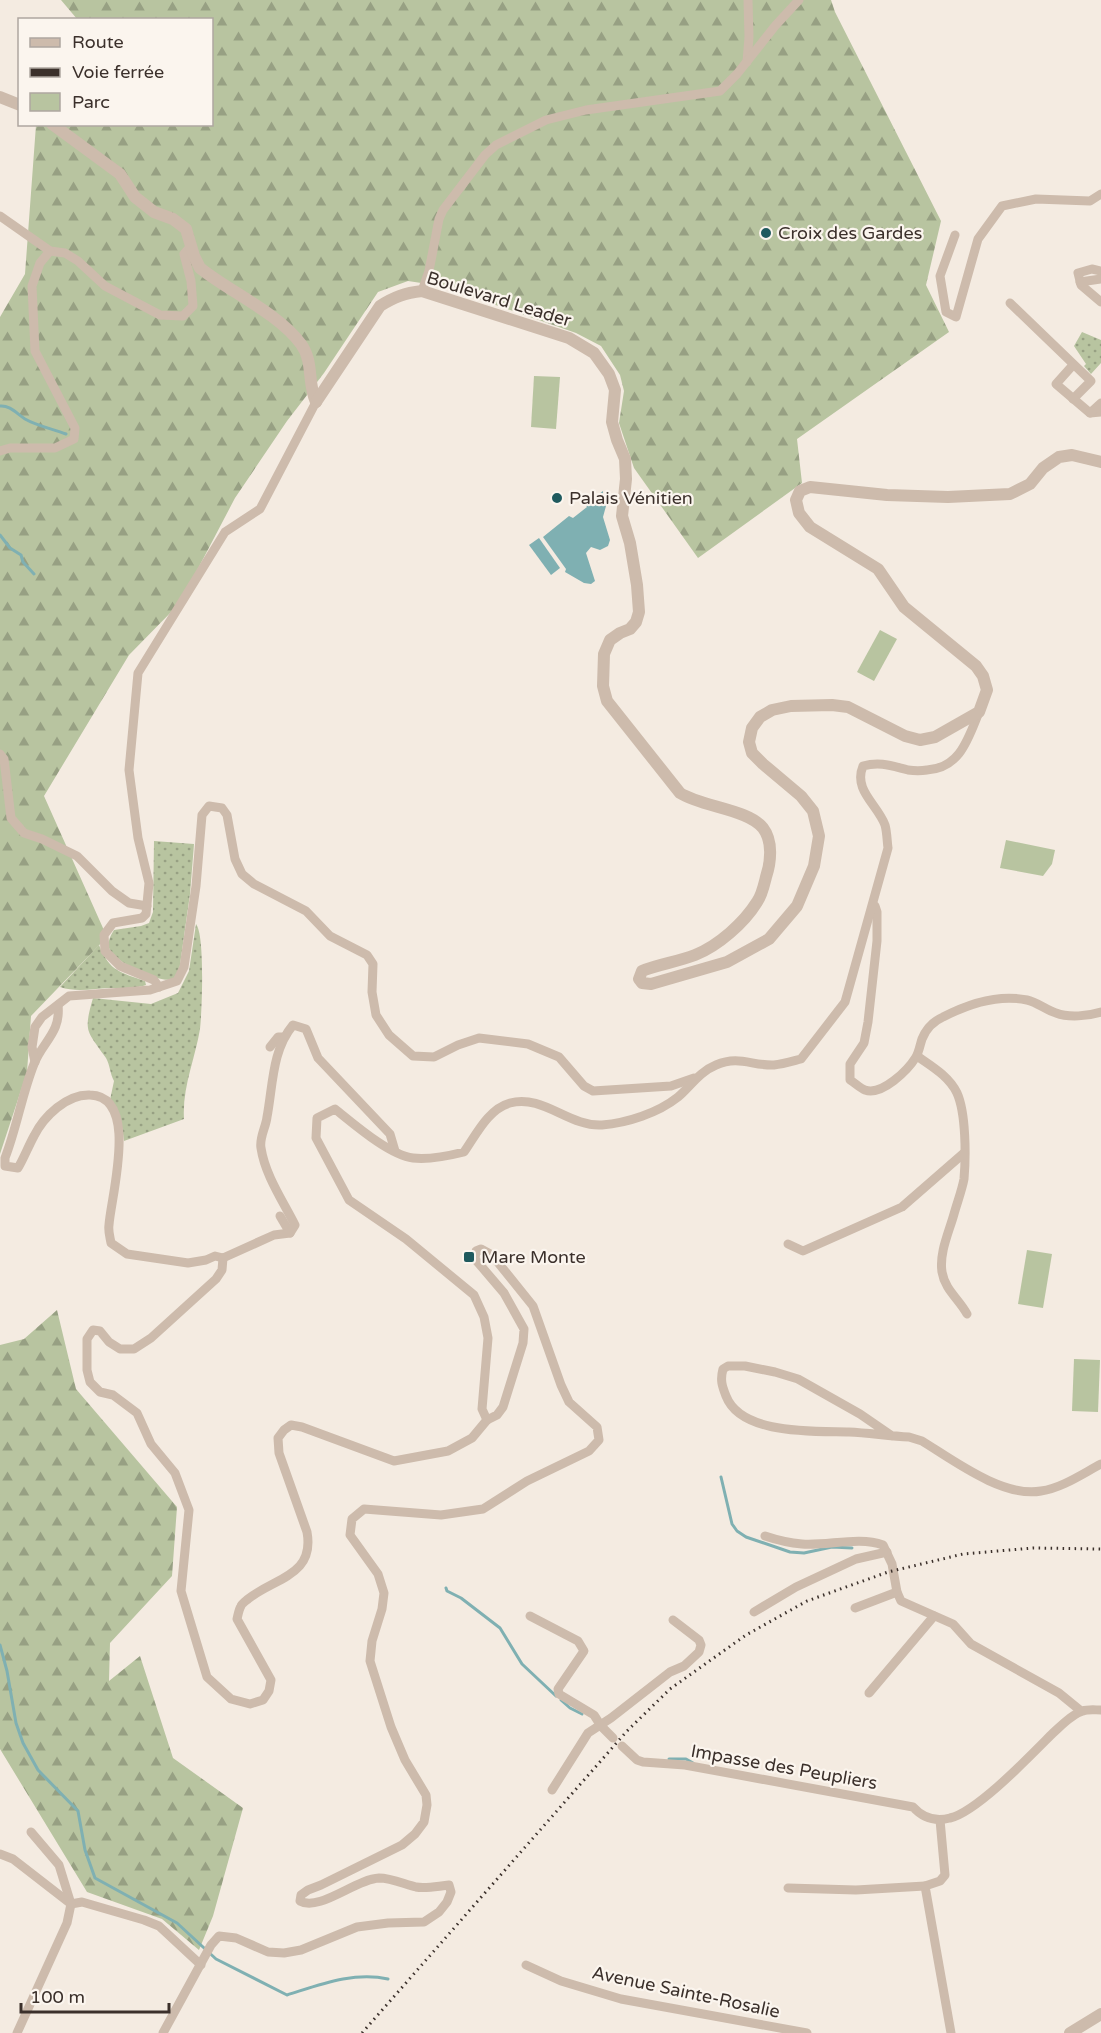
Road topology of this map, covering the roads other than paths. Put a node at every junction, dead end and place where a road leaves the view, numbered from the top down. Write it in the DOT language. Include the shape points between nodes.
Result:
graph roads {
  1 [pos="748,0"];
  2 [pos="799,0"];
  3 [pos="747,62"];
  4 [pos="0,97"];
  5 [pos="18,104"];
  6 [pos="55,126"];
  7 [pos="1101,194"];
  8 [pos="0,216"];
  9 [pos="955,235"];
  10 [pos="191,246"];
  11 [pos="50,251"];
  12 [pos="1101,271"];
  13 [pos="1079,277"];
  14 [pos="1101,279"];
  15 [pos="422,291"];
  16 [pos="1101,302"];
  17 [pos="1010,303"];
  18 [pos="1073,365"];
  19 [pos="1073,399"];
  20 [pos="316,402"];
  21 [pos="1101,403"];
  22 [pos="1101,412"];
  23 [pos="1090,413"];
  24 [pos="0,451"];
  25 [pos="1101,462"];
  26 [pos="979,712"];
  27 [pos="0,754"];
  28 [pos="874,903"];
  29 [pos="147,906"];
  30 [pos="159,987"];
  31 [pos="58,1005"];
  32 [pos="1101,1012"];
  33 [pos="283,1037"];
  34 [pos="270,1047"];
  35 [pos="917,1056"];
  36 [pos="35,1062"];
  37 [pos="696,1077"];
  38 [pos="395,1151"];
  39 [pos="964,1153"];
  40 [pos="280,1216"];
  41 [pos="272,1224"];
  42 [pos="290,1233"];
  43 [pos="274,1235"];
  44 [pos="788,1244"];
  45 [pos="223,1258"];
  46 [pos="967,1314"];
  47 [pos="487,1420"];
  48 [pos="892,1436"];
  49 [pos="1101,1464"];
  50 [pos="765,1536"];
  51 [pos="887,1552"];
  52 [pos="897,1592"];
  53 [pos="855,1608"];
  54 [pos="754,1612"];
  55 [pos="530,1616"];
  56 [pos="934,1616"];
  57 [pos="673,1620"];
  58 [pos="869,1694"];
  59 [pos="1101,1710"];
  60 [pos="1081,1711"];
  61 [pos="601,1726"];
  62 [pos="613,1738"];
  63 [pos="622,1746"];
  64 [pos="552,1790"];
  65 [pos="940,1820"];
  66 [pos="31,1832"];
  67 [pos="0,1854"];
  68 [pos="925,1886"];
  69 [pos="788,1888"];
  70 [pos="71,1904"];
  71 [pos="203,1961"];
  72 [pos="526,1965"];
  73 [pos="1101,2014"];
  74 [pos="17,2033"];
  75 [pos="163,2033"];
  76 [pos="807,2033"];
  77 [pos="951,2033"];
  78 [pos="1070,2033"];
  1 -- 3 [label="street"];
  2 -- 3 [label="street"];
  3 -- 15 [label="street" via="720,91 556,117 496,145 443,210"];
  4 -- 5 [label="street"];
  6 -- 10 [label="street" via="120,174 135,197 154,212 186,229"];
  7 -- 9 [label="street" via="1090,201 1036,199 1002,206 978,238 956,317 946,312 940,276"];
  8 -- 11 [label="street"];
  10 -- 11 [label="street" via="184,254 193,306 183,316 160,315 105,286 65,253"];
  10 -- 20 [label="street" via="201,268 280,324 301,344 309,361"];
  11 -- 24 [label="street" via="40,263 32,286 35,351 75,428 74,440 55,448"];
  12 -- 13 [label="street" via="1092,269"];
  13 -- 14 [label="street"];
  13 -- 16 [label="street" via="1081,285"];
  15 -- 20 [label="street, Boulevard Leader" via="406,292 380,306"];
  15 -- 26 [label="street, Boulevard Leader" via="569,338 594,353 609,374 615,390 612,422 625,459 622,516 638,585 639,612 630,629 610,640 604,654 603,686 607,700 680,793 751,819 763,829 770,847 769,870 758,901 745,918 697,954 642,970 642,983 651,984 727,962 769,939 797,906 814,866 819,836 813,811 801,796 752,753 748,742 760,717 791,706 848,707 920,740 935,737"];
  17 -- 18 [label="street"];
  18 -- 19 [label="street" via="1056,384"];
  18 -- 19 [label="street" via="1091,381"];
  19 -- 23 [label="street"];
  20 -- 29 [label="street" via="260,509 225,532 138,673 129,770 149,883"];
  21 -- 23 [label="street"];
  22 -- 23 [label="street"];
  25 -- 26 [label="street" via="1072,455 1059,457 1030,484 1010,494 887,495 810,487 800,491 796,500 799,513 810,527 878,569 904,607 976,666 987,690"];
  26 -- 28 [label="street" via="964,749 936,770 914,771 882,763 863,766 860,784 885,825 888,848"];
  27 -- 29 [label="street" via="4,759 11,818 24,832 77,856 112,891 129,903"];
  28 -- 35 [label="street" via="877,941 868,1022 864,1043 850,1064 850,1080 867,1090 878,1090 894,1081"];
  28 -- 37 [label="street" via="845,1002 801,1059 774,1065 730,1059"];
  29 -- 30 [label="street" via="147,914 142,918 113,923 104,935 105,951 120,966 154,980"];
  30 -- 31 [label="street" via="69,996"];
  30 -- 37 [label="street" via="177,981 184,968 202,815 209,806 222,808 242,873 254,884 306,911 330,936 367,955 373,964 376,1015 389,1035 413,1056 434,1057 479,1038 528,1044 559,1057 593,1091 671,1086"];
  31 -- 36 [label="street" via="52,1037"];
  31 -- 36 [label="street" via="35,1027"];
  32 -- 35 [label="street" via="1074,1016 1056,1014 1029,1000 984,1001 935,1021 922,1037"];
  33 -- 34 [label="street" via="278,1037"];
  33 -- 38 [label="street" via="293,1024 306,1029 318,1058 390,1134"];
  33 -- 42 [label="street" via="260,1145 264,1162 295,1224"];
  35 -- 39 [label="street" via="942,1073 956,1092 962,1112"];
  36 -- 45 [label="street" via="4,1166 18,1168 34,1134 67,1099 101,1096 113,1108 120,1147 108,1227 111,1243 127,1254 188,1263 215,1256"];
  37 -- 38 [label="street" via="663,1109 632,1119 600,1125 575,1120 535,1102 510,1103 492,1113 464,1152 412,1158"];
  38 -- 47 [label="street" via="335,1109 317,1118 316,1138 349,1200 406,1239 474,1295 488,1338 482,1409"];
  39 -- 44 [label="street" via="902,1207 803,1251"];
  39 -- 46 [label="street" via="964,1179 942,1254 942,1268 952,1296"];
  40 -- 42 [label="street"];
  41 -- 43 [label="street"];
  42 -- 43 [label="street"];
  43 -- 45 [label="street"];
  45 -- 47 [label="street" via="216,1279 134,1349 120,1348 100,1331 93,1330 87,1339 87,1370 90,1382 100,1392 113,1395 137,1413 152,1444 175,1473 189,1510 181,1591 207,1677 231,1699 250,1704 262,1700 269,1692 271,1680 237,1619 241,1605 295,1572 310,1545 279,1453 278,1438 284,1430 291,1425 302,1427 394,1461 448,1451 472,1438"];
  47 -- 71 [label="street" via="497,1416 503,1407 524,1329 504,1293 475,1259 475,1252 481,1249 492,1255 532,1306 569,1402 597,1427 598,1440 589,1451 527,1481 483,1509 441,1515 364,1509 352,1519 350,1535 378,1574 384,1593 370,1661 391,1727 427,1805 424,1822 402,1845 308,1890 300,1901 315,1904 379,1878 419,1887 448,1885 452,1892 447,1902 424,1922 357,1927 284,1953 268,1952 236,1938 219,1936"];
  48 -- 48 [label="street" via="798,1378 745,1366 723,1369 720,1379 729,1405 762,1424"];
  48 -- 49 [label="street" via="922,1441 998,1485 1030,1492 1056,1487"];
  50 -- 51 [label="street" via="802,1544 872,1541 883,1545"];
  51 -- 52 [label="street"];
  51 -- 54 [label="street" via="856,1559"];
  52 -- 53 [label="street"];
  52 -- 56 [label="street" via="901,1600"];
  55 -- 61 [label="street" via="578,1641 584,1651 558,1689 559,1694 594,1715"];
  56 -- 58 [label="street"];
  56 -- 60 [label="street" via="952,1624 971,1644 1059,1693"];
  57 -- 61 [label="street" via="699,1640 699,1652"];
  59 -- 60 [label="street"];
  60 -- 65 [label="street" via="975,1805 953,1818"];
  61 -- 62 [label="street"];
  61 -- 64 [label="street" via="588,1733"];
  63 -- 65 [label="street, Impasse des Peupliers" via="643,1762 685,1764 913,1807 925,1818"];
  65 -- 68 [label="street" via="945,1875"];
  66 -- 70 [label="street" via="59,1865"];
  67 -- 70 [label="street" via="13,1859"];
  68 -- 69 [label="street" via="867,1890"];
  68 -- 77 [label="street"];
  70 -- 71 [label="street" via="82,1902 159,1926"];
  70 -- 74 [label="street" via="67,1923"];
  71 -- 75 [label="street"];
  72 -- 76 [label="street, Avenue Sainte-Rosalie" via="561,1981 621,1999"];
  73 -- 78 [label="street"];
}
